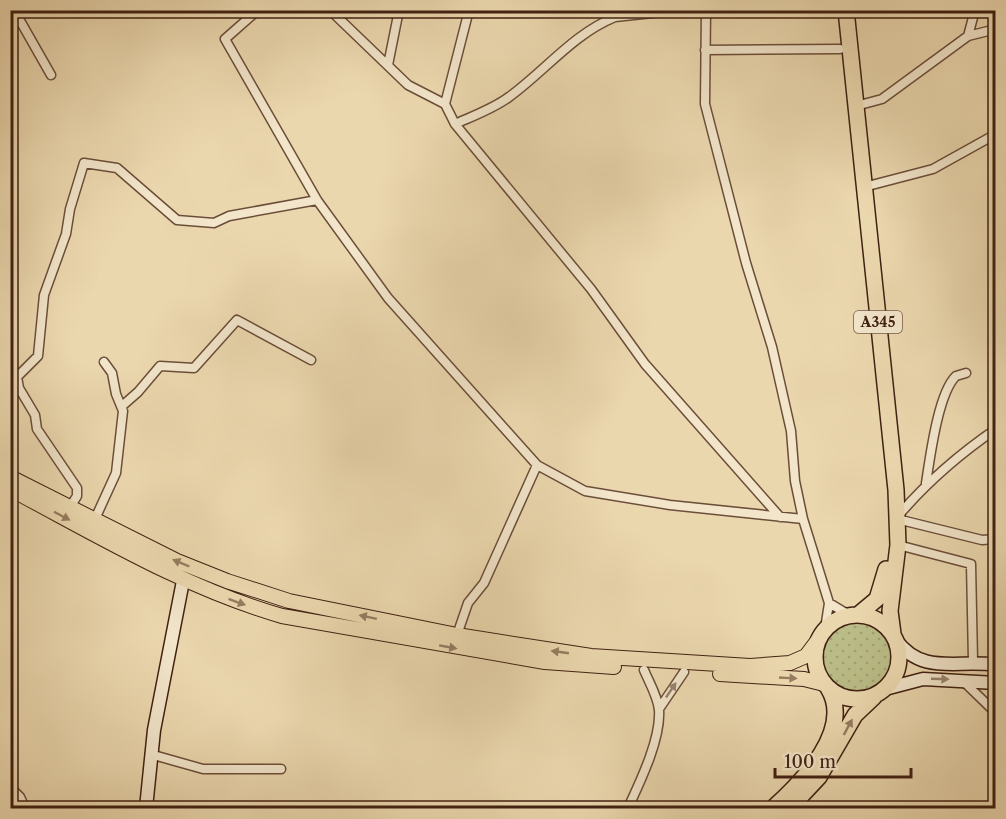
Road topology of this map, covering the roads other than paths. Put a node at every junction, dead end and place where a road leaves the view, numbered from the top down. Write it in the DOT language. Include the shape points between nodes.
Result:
graph roads {
  1 [pos="14,10"];
  2 [pos="258,10"];
  3 [pos="330,10"];
  4 [pos="399,10"];
  5 [pos="469,10"];
  6 [pos="681,10"];
  7 [pos="706,10"];
  8 [pos="836,10"];
  9 [pos="846,10"];
  10 [pos="975,10"];
  11 [pos="996,29"];
  12 [pos="968,36"];
  13 [pos="840,49"];
  14 [pos="705,50"];
  15 [pos="388,65"];
  16 [pos="51,75"];
  17 [pos="445,104"];
  18 [pos="856,106"];
  19 [pos="455,124"];
  20 [pos="996,134"];
  21 [pos="864,187"];
  22 [pos="317,200"];
  23 [pos="311,360"];
  24 [pos="104,362"];
  25 [pos="966,373"];
  26 [pos="122,406"];
  27 [pos="996,429"];
  28 [pos="537,465"];
  29 [pos="10,477"];
  30 [pos="926,484"];
  31 [pos="10,489"];
  32 [pos="70,507"];
  33 [pos="780,517"];
  34 [pos="897,518"];
  35 [pos="95,519"];
  36 [pos="803,519"];
  37 [pos="996,539"];
  38 [pos="898,545"];
  39 [pos="183,580"];
  40 [pos="829,603"];
  41 [pos="854,615"];
  42 [pos="457,635"];
  43 [pos="822,635"];
  44 [pos="894,637"];
  45 [pos="973,661"];
  46 [pos="996,665"];
  47 [pos="644,670"];
  48 [pos="684,672"];
  49 [pos="962,680"];
  50 [pos="996,683"];
  51 [pos="826,686"];
  52 [pos="881,691"];
  53 [pos="659,709"];
  54 [pos="996,713"];
  55 [pos="150,754"];
  56 [pos="281,769"];
  57 [pos="10,787"];
  58 [pos="785,807"];
  59 [pos="25,808"];
  60 [pos="146,808"];
  61 [pos="628,808"];
  1 -- 16 [label="street"];
  2 -- 22 [label="street" via="225,39"];
  3 -- 15 [label="street"];
  4 -- 15 [label="street"];
  5 -- 17 [label="street"];
  6 -- 19 [label="street" via="615,17 588,30 511,96"];
  7 -- 14 [label="street"];
  8 -- 13 [label="highway, A345"];
  9 -- 18 [label="highway, A345"];
  10 -- 12 [label="street"];
  11 -- 12 [label="street"];
  12 -- 18 [label="street" via="882,99"];
  13 -- 14 [label="street"];
  13 -- 41 [label="highway, A345" via="889,501 884,582 877,599"];
  14 -- 36 [label="street" via="705,104 772,347 791,431"];
  15 -- 17 [label="street" via="408,85"];
  17 -- 19 [label="street"];
  18 -- 21 [label="highway, A345"];
  19 -- 33 [label="street" via="591,289 645,364"];
  20 -- 21 [label="street" via="933,169"];
  21 -- 34 [label="highway, A345"];
  22 -- 28 [label="street" via="388,298"];
  22 -- 32 [label="street" via="230,216 214,224 177,220 117,168 84,163 66,234 44,295 38,356 17,377 35,415 37,429 77,488"];
  23 -- 26 [label="street" via="237,320 194,368 160,366"];
  24 -- 26 [label="street" via="112,373"];
  25 -- 30 [label="street" via="956,376 948,389 937,423"];
  26 -- 35 [label="street" via="116,473"];
  27 -- 30 [label="street"];
  28 -- 33 [label="street" via="585,491"];
  28 -- 42 [label="street" via="484,583 468,603"];
  29 -- 32 [label="main road"];
  30 -- 34 [label="street"];
  31 -- 39 [label="main road, one-way"];
  32 -- 35 [label="main road"];
  33 -- 36 [label="street"];
  34 -- 37 [label="street" via="982,540"];
  34 -- 38 [label="highway, A345"];
  42 -- 35 [label="main road, one-way" via="260,593 177,561"];
  36 -- 40 [label="street"];
  38 -- 44 [label="highway, A345" via="890,611"];
  38 -- 45 [label="street" via="971,564"];
  39 -- 47 [label="main road, one-way" via="282,616 534,661"];
  39 -- 55 [label="street"];
  40 -- 41 [label="street"];
  40 -- 43 [label="street"];
  41 -- 43 [label="highway, A345"];
  41 -- 44 [label="highway" via="875,618"];
  43 -- 42 [label="main road, one-way" via="806,656 790,663 750,666 591,656"];
  43 -- 51 [label="highway, A345" via="816,667"];
  44 -- 45 [label="street" via="916,659 942,665"];
  44 -- 52 [label="highway, A345" via="898,666"];
  45 -- 46 [label="street"];
  47 -- 48 [label="main road"];
  47 -- 53 [label="street"];
  48 -- 51 [label="main road, one-way" via="804,679"];
  53 -- 48 [label="street, one-way"];
  49 -- 50 [label="street"];
  52 -- 49 [label="street, one-way" via="923,679"];
  49 -- 54 [label="street"];
  51 -- 52 [label="highway" via="850,699"];
  51 -- 58 [label="highway, A345" via="836,706 834,725"];
  58 -- 52 [label="highway, A345, one-way" via="819,777 855,715"];
  53 -- 61 [label="street" via="642,777"];
  55 -- 56 [label="street" via="203,769"];
  55 -- 60 [label="street"];
  57 -- 59 [label="street"];
}
